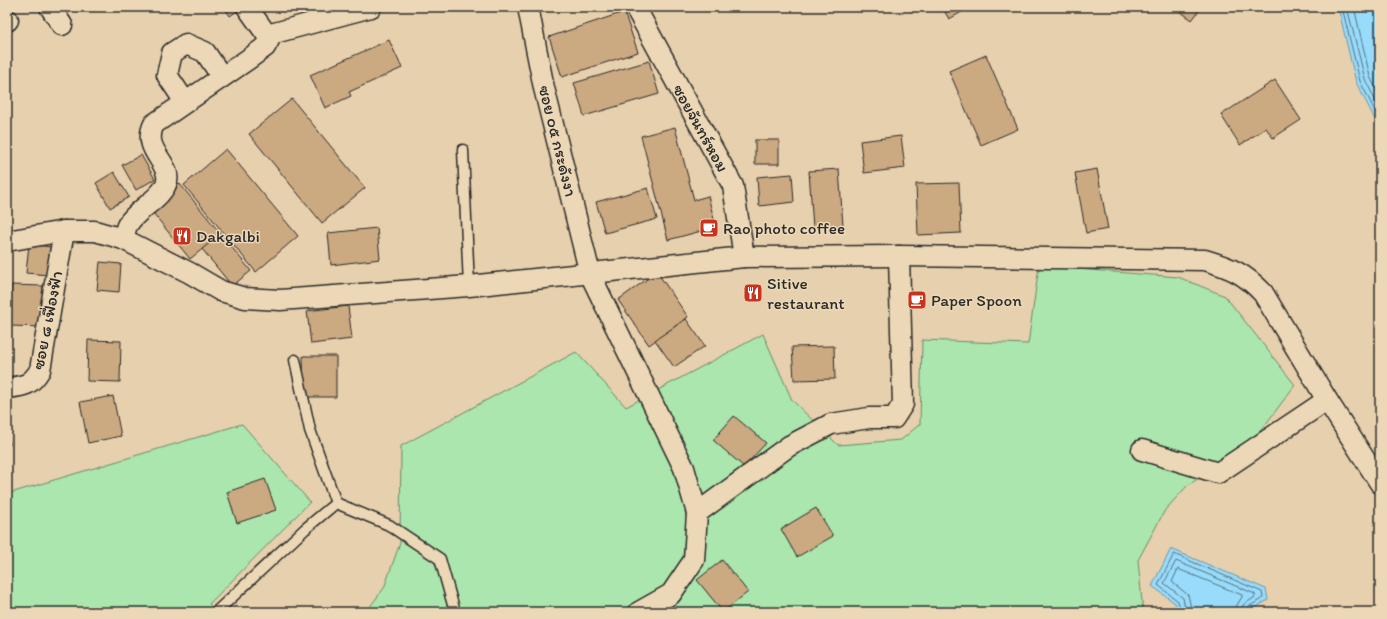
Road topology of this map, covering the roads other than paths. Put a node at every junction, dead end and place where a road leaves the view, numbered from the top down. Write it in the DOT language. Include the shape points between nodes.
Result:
graph roads {
  1 [pos="50,7"];
  2 [pos="247,7"];
  3 [pos="371,7"];
  4 [pos="528,7"];
  5 [pos="635,7"];
  6 [pos="62,25"];
  7 [pos="267,35"];
  8 [pos="222,77"];
  9 [pos="185,102"];
  10 [pos="462,150"];
  11 [pos="64,231"];
  12 [pos="123,239"];
  13 [pos="7,241"];
  14 [pos="899,256"];
  15 [pos="744,257"];
  16 [pos="590,274"];
  17 [pos="469,286"];
  18 [pos="295,360"];
  19 [pos="7,388"];
  20 [pos="1327,400"];
  21 [pos="1142,450"];
  22 [pos="1380,482"];
  23 [pos="336,503"];
  24 [pos="697,513"];
  25 [pos="216,612"];
  26 [pos="455,612"];
  27 [pos="640,612"];
  1 -- 6 [label="street"];
  2 -- 7 [label="street"];
  3 -- 7 [label="street"];
  4 -- 16 [label="street, ซอย ๐๕ กระดังงา" via="544,88"];
  5 -- 15 [label="street, ซอยจันทร์หอม" via="733,186"];
  7 -- 8 [label="street" via="269,40 265,47"];
  8 -- 9 [label="street"];
  8 -- 9 [label="street" via="205,52 186,44 172,53 167,75"];
  9 -- 12 [label="street" via="154,124 150,131 150,139 167,174 168,182 127,225"];
  10 -- 17 [label="lane"];
  11 -- 12 [label="street" via="95,231"];
  11 -- 13 [label="street"];
  11 -- 19 [label="street, ซอย ๘ เฟื่องฟ้า" via="40,370 33,382"];
  12 -- 17 [label="street" via="221,290 245,298 280,300"];
  14 -- 15 [label="street"];
  14 -- 20 [label="street" via="1206,260 1228,267 1248,278 1263,293"];
  14 -- 24 [label="street" via="903,404 894,418 869,418 830,424 789,446"];
  15 -- 16 [label="street"];
  16 -- 17 [label="street"];
  16 -- 24 [label="street, ซอย ๐๕ กระดังงา" via="684,468"];
  18 -- 23 [label="lane" via="310,430"];
  20 -- 21 [label="street" via="1218,473"];
  20 -- 22 [label="street"];
  23 -- 25 [label="lane"];
  23 -- 26 [label="lane" via="389,525 440,559"];
  24 -- 27 [label="street, ซอย ๐๕ กระดังงา" via="694,560 671,594"];
}
